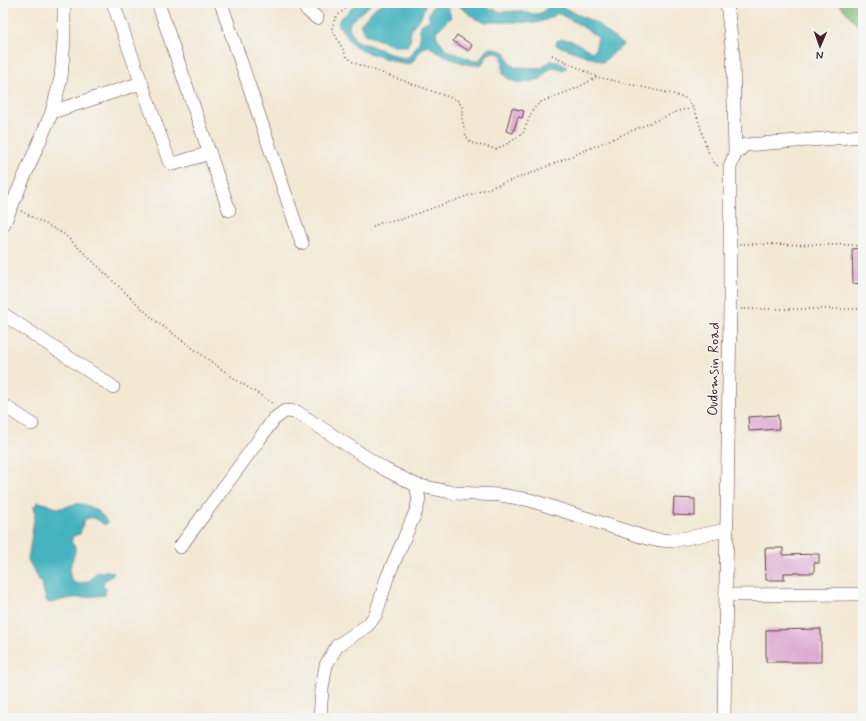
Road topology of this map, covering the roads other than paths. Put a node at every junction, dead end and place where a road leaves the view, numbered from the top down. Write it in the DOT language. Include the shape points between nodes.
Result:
graph roads {
  1 [pos="64,3"];
  2 [pos="113,3"];
  3 [pos="158,3"];
  4 [pos="221,3"];
  5 [pos="304,3"];
  6 [pos="727,3"];
  7 [pos="317,18"];
  8 [pos="141,83"];
  9 [pos="52,112"];
  10 [pos="863,136"];
  11 [pos="210,153"];
  12 [pos="735,154"];
  13 [pos="229,210"];
  14 [pos="3,226"];
  15 [pos="302,243"];
  16 [pos="3,314"];
  17 [pos="113,387"];
  18 [pos="3,405"];
  19 [pos="32,424"];
  20 [pos="416,486"];
  21 [pos="727,530"];
  22 [pos="180,548"];
  23 [pos="863,594"];
  24 [pos="726,595"];
  25 [pos="320,718"];
  26 [pos="724,718"];
  1 -- 9 [label="street" via="61,78"];
  2 -- 8 [label="street"];
  3 -- 11 [label="street"];
  4 -- 15 [label="street"];
  5 -- 7 [label="street" via="306,9"];
  6 -- 12 [label="street, Oudomsin Road" via="733,56"];
  8 -- 9 [label="street"];
  8 -- 11 [label="street" via="168,161 173,164"];
  9 -- 14 [label="street"];
  10 -- 12 [label="street" via="745,145"];
  11 -- 13 [label="street"];
  12 -- 21 [label="street, Oudomsin Road" via="730,167"];
  16 -- 17 [label="street"];
  18 -- 19 [label="street"];
  20 -- 21 [label="street" via="455,493 500,495 530,500 650,539 671,540"];
  20 -- 22 [label="street" via="384,470 297,412 285,411 274,419"];
  20 -- 25 [label="street" via="419,499 416,511 387,578 376,614 368,625 337,646 326,665"];
  21 -- 24 [label="street, Oudomsin Road"];
  23 -- 24 [label="street"];
  24 -- 26 [label="street, Oudomsin Road"];
}
